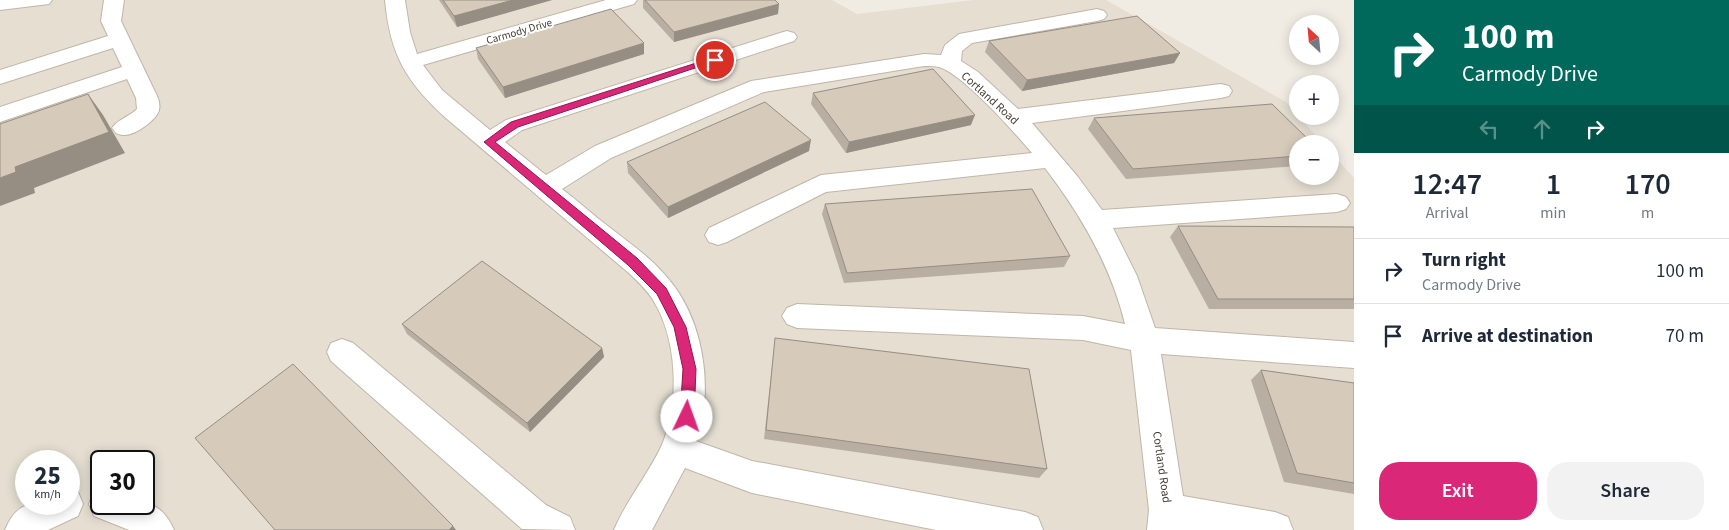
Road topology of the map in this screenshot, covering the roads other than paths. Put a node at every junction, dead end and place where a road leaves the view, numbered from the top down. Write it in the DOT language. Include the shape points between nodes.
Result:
graph roads {
  1 [pos="42,0"];
  2 [pos="114,0"];
  3 [pos="395,0"];
  4 [pos="627,0"];
  5 [pos="0,4"];
  6 [pos="1097,15"];
  7 [pos="788,37"];
  8 [pos="119,38"];
  9 [pos="410,62"];
  10 [pos="950,64"];
  11 [pos="134,70"];
  12 [pos="0,77"];
  13 [pos="1221,90"];
  14 [pos="0,115"];
  15 [pos="1012,116"];
  16 [pos="124,128"];
  17 [pos="489,142"];
  18 [pos="1050,158"];
  19 [pos="544,188"];
  20 [pos="1337,203"];
  21 [pos="1094,220"];
  22 [pos="718,235"];
  23 [pos="797,316"];
  24 [pos="1144,340"];
  25 [pos="342,352"];
  26 [pos="1354,355"];
  27 [pos="677,448"];
  28 [pos="41,515"];
  29 [pos="135,515"];
  30 [pos="916,519"];
  31 [pos="1166,520"];
  32 [pos="23,530"];
  33 [pos="156,530"];
  34 [pos="557,530"];
  35 [pos="632,530"];
  36 [pos="1026,530"];
  37 [pos="1275,530"];
  1 -- 5 [label="street"];
  2 -- 8 [label="street" via="111,21"];
  3 -- 9 [label="street" via="398,28"];
  4 -- 9 [label="street, Carmody Drive"];
  6 -- 10 [label="street" via="966,38 952,49"];
  7 -- 17 [label="street" via="514,125"];
  8 -- 11 [label="street"];
  8 -- 12 [label="street"];
  9 -- 17 [label="street" via="429,88"];
  10 -- 15 [label="street, Cortland Road"];
  10 -- 19 [label="street, Cortland Road" via="924,60 759,86 603,152"];
  11 -- 14 [label="street"];
  11 -- 16 [label="street" via="147,98 148,110"];
  13 -- 15 [label="street"];
  15 -- 18 [label="street, Cortland Road"];
  17 -- 19 [label="street"];
  18 -- 21 [label="street, Cortland Road"];
  18 -- 22 [label="street" via="821,184"];
  19 -- 27 [label="street" via="662,291 680,327 689,369 687,417"];
  20 -- 21 [label="street"];
  21 -- 24 [label="street, Cortland Road" via="1116,258"];
  23 -- 24 [label="street" via="1083,328"];
  24 -- 26 [label="street"];
  24 -- 31 [label="street, Cortland Road"];
  25 -- 34 [label="street" via="534,517"];
  27 -- 30 [label="street" via="752,477"];
  27 -- 35 [label="street"];
  28 -- 32 [label="street"];
  29 -- 33 [label="street" via="145,519"];
  30 -- 36 [label="street"];
  31 -- 37 [label="street"];
}
